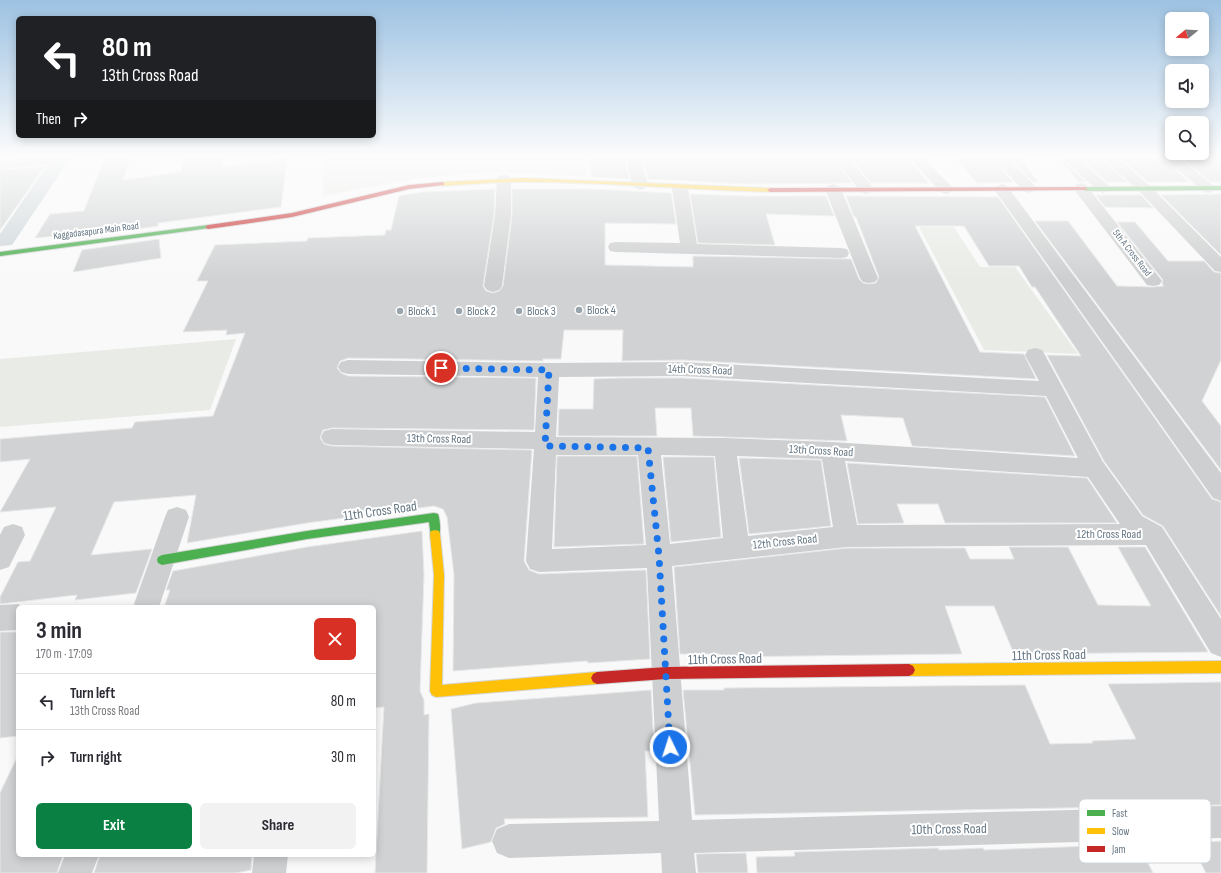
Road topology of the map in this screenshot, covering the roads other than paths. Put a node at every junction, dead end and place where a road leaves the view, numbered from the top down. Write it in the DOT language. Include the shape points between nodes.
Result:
graph roads {
  1 [pos="364,198"];
  2 [pos="503,198"];
  3 [pos="681,198"];
  4 [pos="836,198"];
  5 [pos="1009,198"];
  6 [pos="1089,198"];
  7 [pos="1153,198"];
  8 [pos="616,247"];
  9 [pos="689,248"];
  10 [pos="841,252"];
  11 [pos="2,253"];
  12 [pos="1221,267"];
  13 [pos="869,278"];
  14 [pos="1153,281"];
  15 [pos="493,286"];
  16 [pos="1035,355"];
  17 [pos="348,367"];
  18 [pos="549,370"];
  19 [pos="1052,389"];
  20 [pos="332,437"];
  21 [pos="546,443"];
  22 [pos="725,447"];
  23 [pos="648,448"];
  24 [pos="832,451"];
  25 [pos="1095,468"];
  26 [pos="1221,491"];
  27 [pos="177,517"];
  28 [pos="1153,534"];
  29 [pos="13,535"];
  30 [pos="847,536"];
  31 [pos="737,548"];
  32 [pos="659,556"];
  33 [pos="0,559"];
  34 [pos="162,560"];
  35 [pos="147,605"];
  36 [pos="16,617"];
  37 [pos="0,618"];
  38 [pos="1221,644"];
  39 [pos="1221,667"];
  40 [pos="666,673"];
  41 [pos="1211,822"];
  42 [pos="1221,822"];
  43 [pos="1079,825"];
  44 [pos="676,835"];
  45 [pos="509,841"];
  46 [pos="81,857"];
  47 [pos="271,857"];
  48 [pos="75,873"];
  49 [pos="268,873"];
  50 [pos="679,873"];
  1 -- 11 [label="main road, Kaggadasapura Main Road" via="292,215 166,234"];
  2 -- 15 [label="street"];
  3 -- 9 [label="street"];
  4 -- 13 [label="street"];
  5 -- 26 [label="street"];
  6 -- 14 [label="street, 5th A Cross Road"];
  7 -- 12 [label="street"];
  8 -- 9 [label="street"];
  9 -- 10 [label="street"];
  16 -- 19 [label="street"];
  17 -- 18 [label="street, 14th Cross Road"];
  18 -- 19 [label="street, 14th Cross Road" via="682,369"];
  18 -- 21 [label="street"];
  19 -- 25 [label="street"];
  20 -- 21 [label="street, 13th Cross Road"];
  21 -- 23 [label="street, 13th Cross Road"];
  21 -- 32 [label="street, 12th Cross Road" via="539,561"];
  22 -- 23 [label="street, 13th Cross Road"];
  22 -- 24 [label="street, 13th Cross Road"];
  22 -- 31 [label="street"];
  23 -- 32 [label="street"];
  24 -- 25 [label="street, 13th Cross Road"];
  24 -- 30 [label="street"];
  25 -- 28 [label="street" via="1133,523"];
  27 -- 34 [label="street"];
  28 -- 30 [label="street, 12th Cross Road"];
  28 -- 38 [label="street"];
  29 -- 33 [label="street"];
  30 -- 31 [label="street, 12th Cross Road"];
  31 -- 32 [label="street, 12th Cross Road"];
  32 -- 40 [label="street"];
  34 -- 35 [label="street"];
  34 -- 40 [label="main road, 11th Cross Road" via="307,535 434,517 439,575 436,691"];
  36 -- 37 [label="street"];
  39 -- 40 [label="main road, 11th Cross Road"];
  40 -- 44 [label="street"];
  41 -- 42 [label="street, 10th Cross Road"];
  43 -- 44 [label="street, 10th Cross Road"];
  44 -- 45 [label="street, 10th Cross Road"];
  44 -- 50 [label="street"];
  46 -- 48 [label="street"];
  47 -- 49 [label="street"];
}
